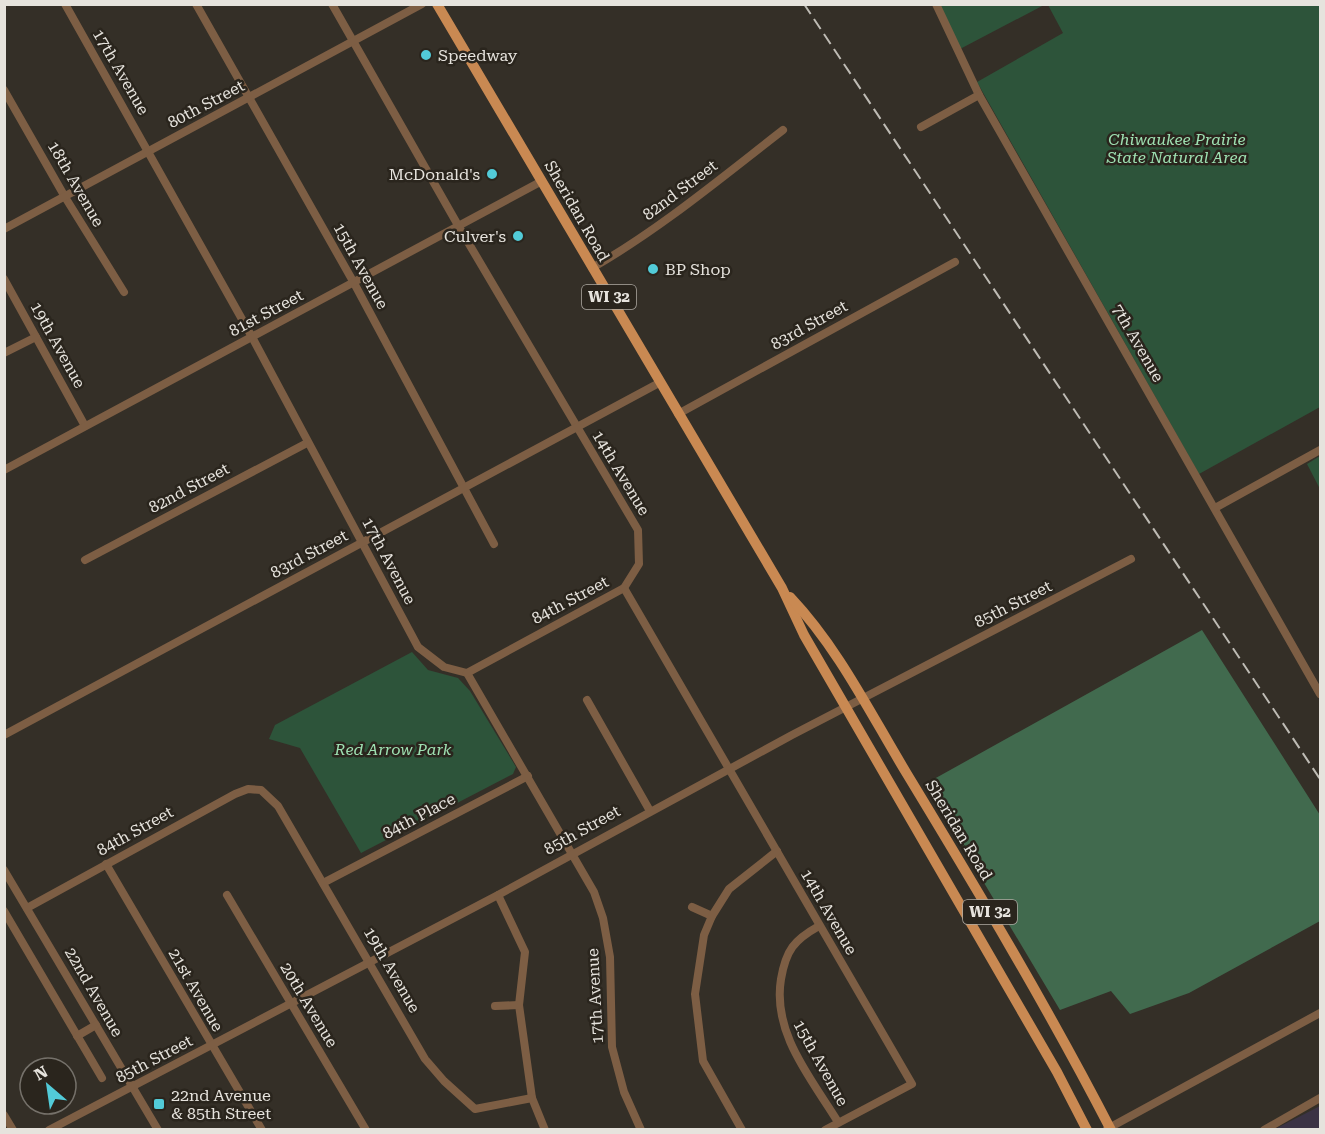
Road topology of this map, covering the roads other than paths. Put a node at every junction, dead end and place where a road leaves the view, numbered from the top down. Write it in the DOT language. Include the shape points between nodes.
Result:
graph roads {
  1 [pos="65,4"];
  2 [pos="196,4"];
  3 [pos="332,4"];
  4 [pos="422,4"];
  5 [pos="437,4"];
  6 [pos="936,4"];
  7 [pos="354,42"];
  8 [pos="4,90"];
  9 [pos="979,95"];
  10 [pos="250,97"];
  11 [pos="921,127"];
  12 [pos="783,130"];
  13 [pos="149,152"];
  14 [pos="542,181"];
  15 [pos="65,197"];
  16 [pos="459,227"];
  17 [pos="4,229"];
  18 [pos="955,262"];
  19 [pos="592,268"];
  20 [pos="4,279"];
  21 [pos="354,283"];
  22 [pos="124,292"];
  23 [pos="36,336"];
  24 [pos="252,338"];
  25 [pos="4,353"];
  26 [pos="659,382"];
  27 [pos="678,414"];
  28 [pos="85,426"];
  29 [pos="577,427"];
  30 [pos="307,443"];
  31 [pos="1320,450"];
  32 [pos="4,470"];
  33 [pos="464,488"];
  34 [pos="1215,508"];
  35 [pos="362,542"];
  36 [pos="494,544"];
  37 [pos="85,560"];
  38 [pos="1131,560"];
  39 [pos="624,588"];
  40 [pos="782,588"];
  41 [pos="467,673"];
  42 [pos="1320,694"];
  43 [pos="864,698"];
  44 [pos="587,700"];
  45 [pos="847,706"];
  46 [pos="4,735"];
  47 [pos="729,768"];
  48 [pos="528,776"];
  49 [pos="261,790"];
  50 [pos="650,811"];
  51 [pos="777,851"];
  52 [pos="572,853"];
  53 [pos="106,864"];
  54 [pos="4,870"];
  55 [pos="324,883"];
  56 [pos="227,895"];
  57 [pos="498,895"];
  58 [pos="692,907"];
  59 [pos="27,908"];
  60 [pos="4,910"];
  61 [pos="712,916"];
  62 [pos="819,926"];
  63 [pos="369,961"];
  64 [pos="290,1002"];
  65 [pos="519,1005"];
  66 [pos="495,1006"];
  67 [pos="1320,1013"];
  68 [pos="96,1025"];
  69 [pos="77,1036"];
  70 [pos="211,1045"];
  71 [pos="102,1078"];
  72 [pos="132,1088"];
  73 [pos="532,1098"];
  74 [pos="1320,1098"];
  75 [pos="4,1115"];
  76 [pos="838,1122"];
  77 [pos="1109,1129"];
  78 [pos="13,1130"];
  79 [pos="49,1130"];
  80 [pos="158,1130"];
  81 [pos="262,1130"];
  82 [pos="366,1130"];
  83 [pos="545,1130"];
  84 [pos="641,1130"];
  85 [pos="742,1130"];
  86 [pos="825,1130"];
  87 [pos="1087,1130"];
  88 [pos="1264,1130"];
  1 -- 13 [label="street, 17th Avenue"];
  2 -- 10 [label="street, 15th Avenue"];
  3 -- 7 [label="street, 14th Avenue"];
  4 -- 7 [label="street, 80th Street"];
  5 -- 14 [label="main road, Sheridan Road / WI 32"];
  6 -- 9 [label="street, 7th Avenue"];
  7 -- 10 [label="street, 80th Street"];
  7 -- 16 [label="street, 14th Avenue"];
  8 -- 15 [label="street, 18th Avenue"];
  9 -- 11 [label="street"];
  9 -- 34 [label="street, 7th Avenue"];
  10 -- 13 [label="street, 80th Street"];
  10 -- 21 [label="street, 15th Avenue"];
  12 -- 19 [label="street, 82nd Street" via="660,225"];
  13 -- 15 [label="street, 80th Street"];
  13 -- 24 [label="street, 17th Avenue"];
  14 -- 16 [label="street, 81st Street"];
  14 -- 19 [label="main road, Sheridan Road / WI 32"];
  15 -- 17 [label="street, 80th Street"];
  15 -- 22 [label="street, 18th Avenue"];
  16 -- 21 [label="street, 81st Street"];
  16 -- 29 [label="street, 14th Avenue"];
  18 -- 27 [label="street, 83rd Street"];
  19 -- 26 [label="main road, Sheridan Road / WI 32"];
  20 -- 23 [label="street, 19th Avenue"];
  21 -- 24 [label="street, 81st Street"];
  21 -- 33 [label="street, 15th Avenue"];
  23 -- 25 [label="street"];
  23 -- 28 [label="street, 19th Avenue"];
  24 -- 28 [label="street, 81st Street"];
  24 -- 30 [label="street, 17th Avenue"];
  26 -- 27 [label="main road, Sheridan Road / WI 32"];
  26 -- 29 [label="street, 83rd Street"];
  27 -- 40 [label="main road, Sheridan Road / WI 32"];
  28 -- 32 [label="street, 81st Street"];
  29 -- 33 [label="street, 83rd Street"];
  29 -- 39 [label="street, 14th Avenue" via="638,530 639,564"];
  30 -- 35 [label="street, 17th Avenue"];
  30 -- 37 [label="street, 82nd Street"];
  31 -- 34 [label="street"];
  33 -- 35 [label="street, 83rd Street"];
  33 -- 36 [label="street, 15th Avenue"];
  34 -- 42 [label="street, 7th Avenue"];
  35 -- 41 [label="street, 17th Avenue" via="418,647 444,667"];
  35 -- 46 [label="street, 83rd Street"];
  38 -- 43 [label="street, 85th Street"];
  39 -- 41 [label="street, 84th Street"];
  39 -- 47 [label="street, 14th Avenue"];
  40 -- 43 [label="main road, Sheridan Road / WI 32" via="807,615"];
  40 -- 45 [label="main road, Sheridan Road / WI 32" via="804,635"];
  41 -- 48 [label="street, 17th Avenue"];
  43 -- 45 [label="street, 85th Street"];
  43 -- 77 [label="main road, Sheridan Road / WI 32" via="1007,941"];
  44 -- 50 [label="street"];
  45 -- 47 [label="street, 85th Street"];
  45 -- 87 [label="main road, Sheridan Road / WI 32"];
  47 -- 50 [label="street, 85th Street"];
  47 -- 51 [label="street, 14th Avenue"];
  48 -- 52 [label="street, 17th Avenue"];
  48 -- 55 [label="street, 84th Place"];
  49 -- 53 [label="street, 84th Street" via="235,794"];
  49 -- 55 [label="street, 19th Avenue" via="278,806"];
  50 -- 52 [label="street, 85th Street"];
  51 -- 61 [label="street" via="729,889"];
  51 -- 62 [label="street, 14th Avenue"];
  52 -- 57 [label="street, 85th Street"];
  52 -- 84 [label="street, 17th Avenue" via="594,892 603,918 610,957 612,1047 624,1092"];
  53 -- 59 [label="street, 84th Street"];
  53 -- 70 [label="street, 21st Avenue"];
  54 -- 59 [label="street, 22nd Avenue"];
  55 -- 63 [label="street, 19th Avenue"];
  56 -- 64 [label="street, 20th Avenue"];
  57 -- 63 [label="street, 85th Street"];
  57 -- 65 [label="street" via="525,952"];
  58 -- 61 [label="street"];
  59 -- 68 [label="street, 22nd Avenue"];
  60 -- 69 [label="street"];
  61 -- 85 [label="street" via="704,936 695,994 703,1061"];
  62 -- 76 [label="street, 15th Avenue" via="800,937 785,958 778,997 782,1024"];
  62 -- 76 [label="street, 14th Avenue" via="912,1084"];
  63 -- 64 [label="street, 85th Street"];
  63 -- 73 [label="street, 19th Avenue" via="425,1059 475,1109"];
  64 -- 70 [label="street, 85th Street"];
  64 -- 82 [label="street, 20th Avenue"];
  65 -- 66 [label="street"];
  65 -- 73 [label="street"];
  67 -- 77 [label="street"];
  68 -- 69 [label="street"];
  68 -- 72 [label="street, 22nd Avenue"];
  69 -- 71 [label="street"];
  70 -- 72 [label="street, 85th Street"];
  70 -- 81 [label="street, 21st Avenue"];
  72 -- 79 [label="street, 85th Street"];
  72 -- 80 [label="street, 22nd Avenue"];
  73 -- 83 [label="street"];
  74 -- 88 [label="street"];
  75 -- 78 [label="street"];
  76 -- 86 [label="street"];
}
